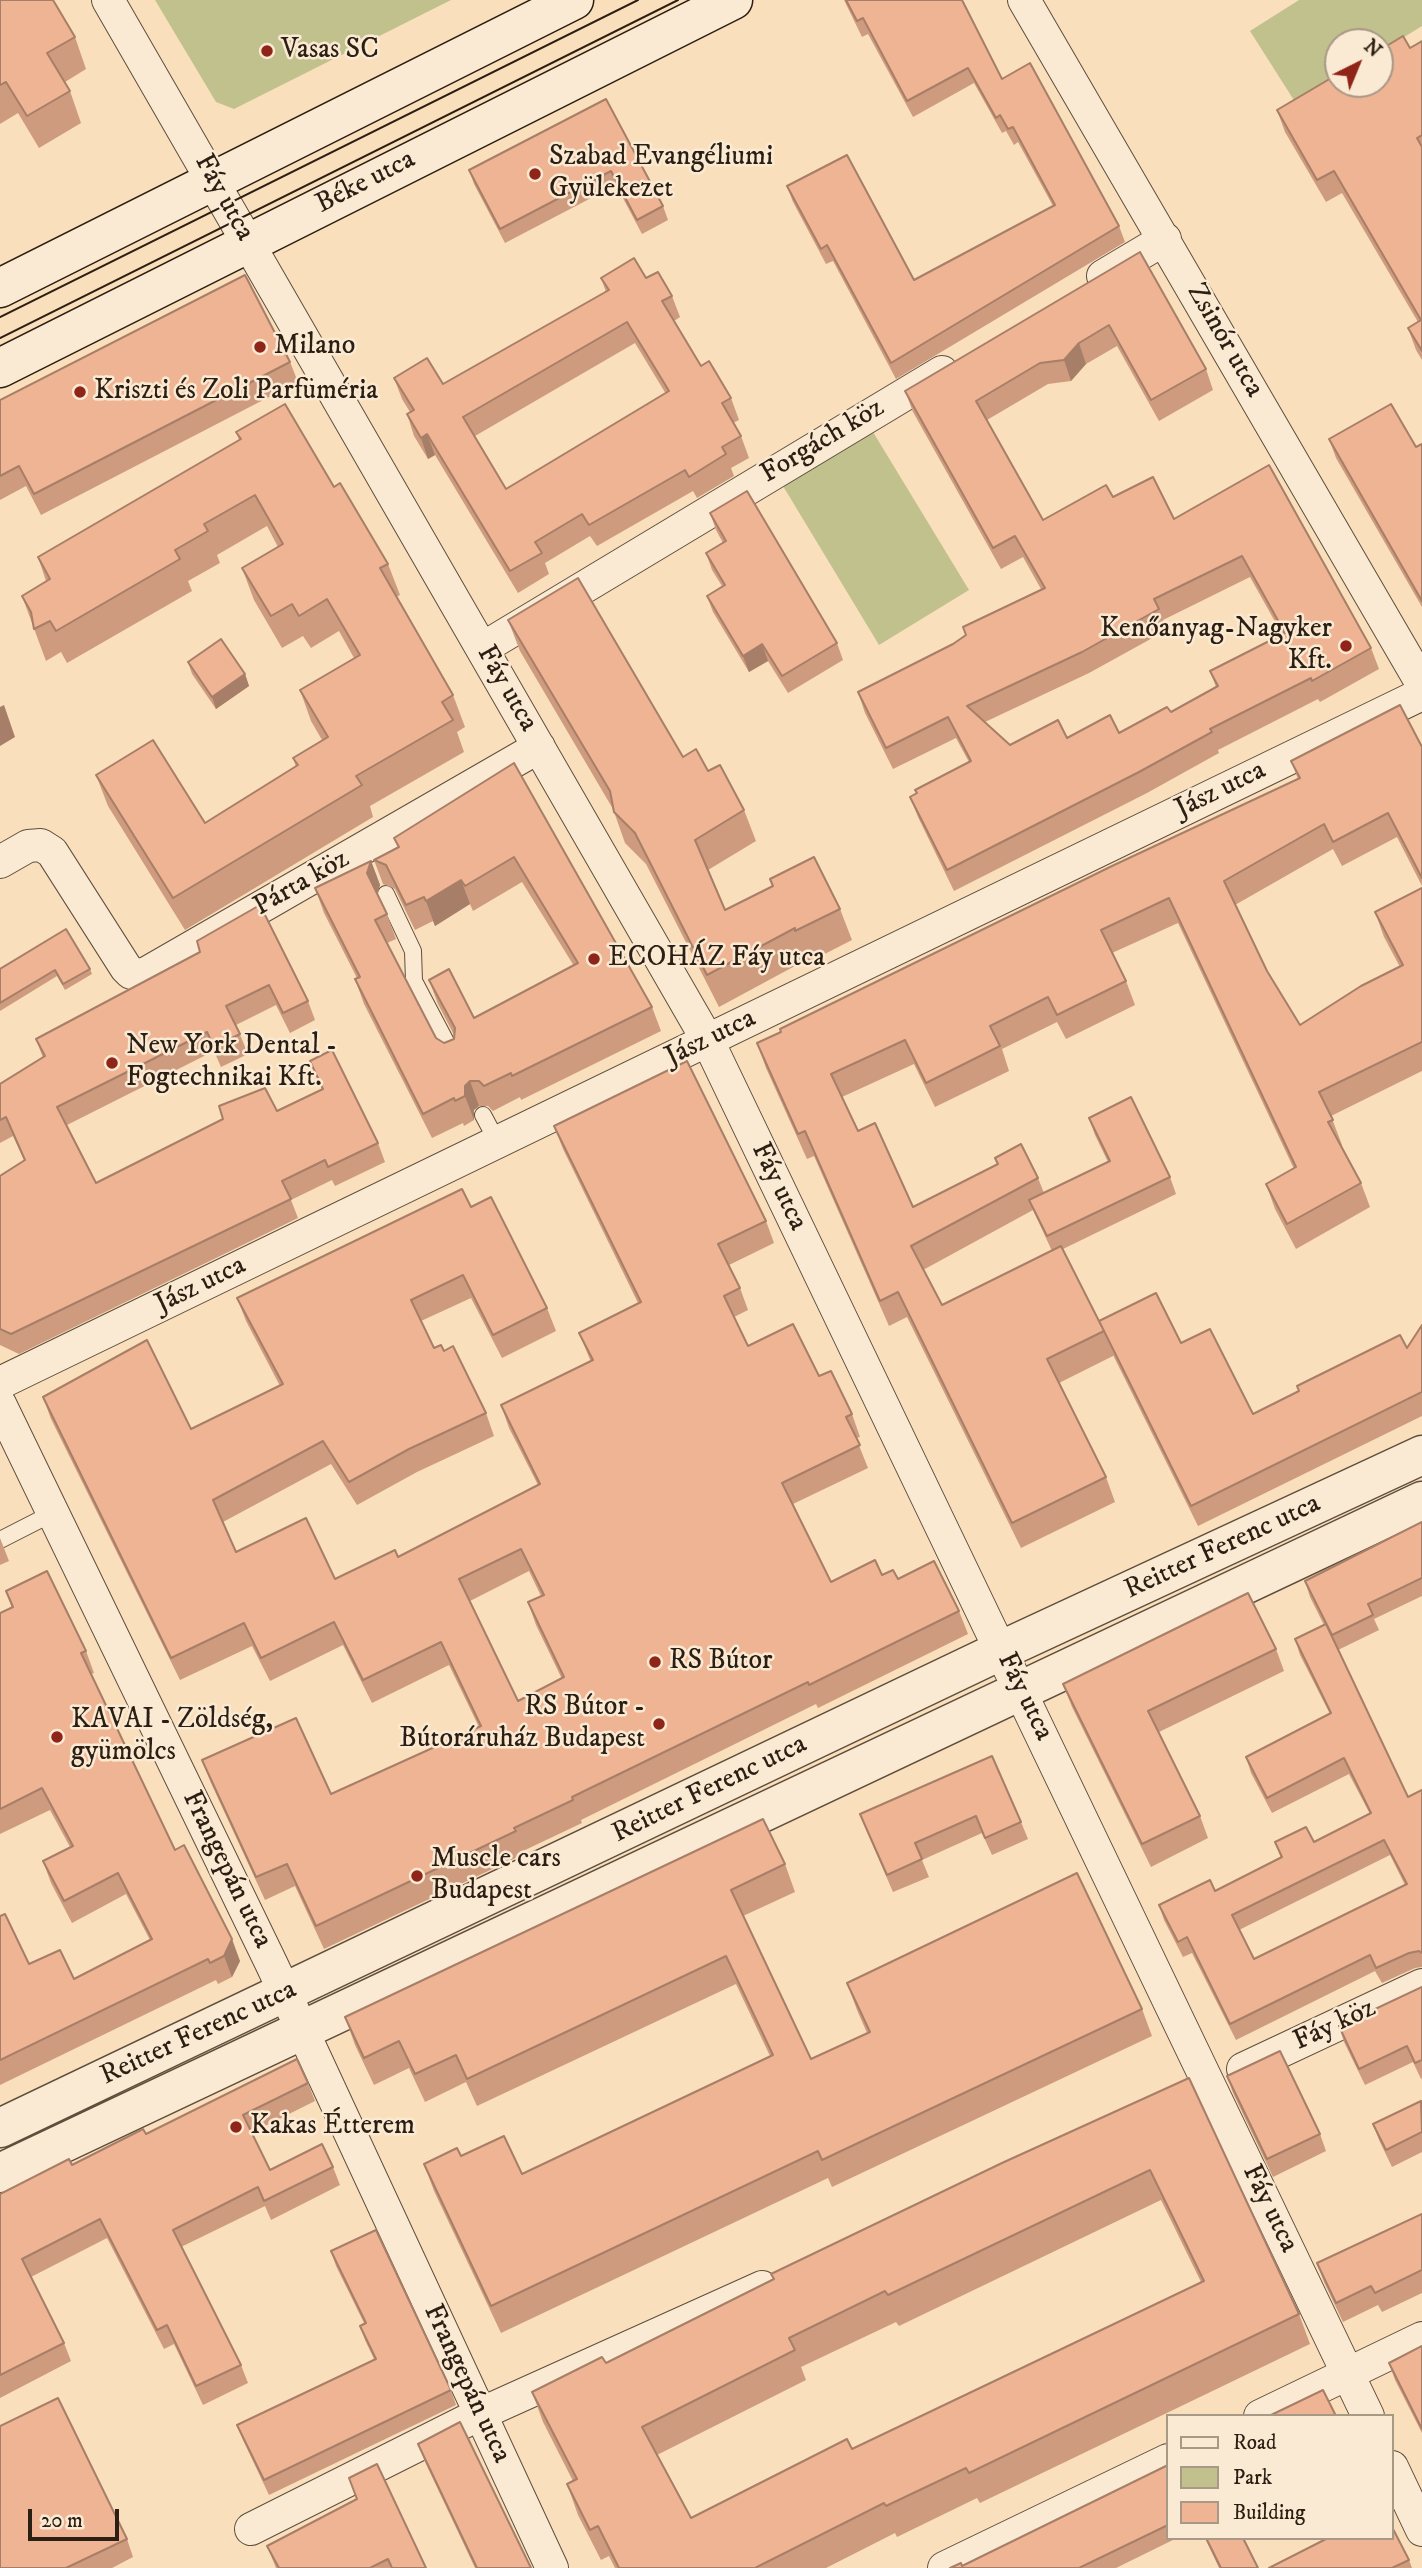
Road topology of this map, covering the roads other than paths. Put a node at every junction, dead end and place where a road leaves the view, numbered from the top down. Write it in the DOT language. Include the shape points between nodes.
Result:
graph roads {
  1 [pos="108,0"];
  2 [pos="573,0"];
  3 [pos="733,0"];
  4 [pos="1024,0"];
  5 [pos="214,180"];
  6 [pos="1165,239"];
  7 [pos="247,242"];
  8 [pos="0,288"];
  9 [pos="1083,288"];
  10 [pos="966,358"];
  11 [pos="0,369"];
  12 [pos="483,648"];
  13 [pos="1422,684"];
  14 [pos="1422,694"];
  15 [pos="539,747"];
  16 [pos="0,862"];
  17 [pos="386,894"];
  18 [pos="708,1041"];
  19 [pos="454,1057"];
  20 [pos="0,1383"];
  21 [pos="0,1405"];
  22 [pos="1422,1455"];
  23 [pos="1422,1501"];
  24 [pos="53,1513"];
  25 [pos="0,1540"];
  26 [pos="1002,1650"];
  27 [pos="1021,1690"];
  28 [pos="593,1846"];
  29 [pos="610,1884"];
  30 [pos="1422,1985"];
  31 [pos="285,1993"];
  32 [pos="302,2030"];
  33 [pos="1197,2090"];
  34 [pos="0,2128"];
  35 [pos="0,2174"];
  36 [pos="794,2272"];
  37 [pos="1422,2339"];
  38 [pos="1348,2373"];
  39 [pos="480,2414"];
  40 [pos="1264,2414"];
  41 [pos="1367,2414"];
  42 [pos="1166,2461"];
  43 [pos="1394,2471"];
  44 [pos="251,2529"];
  45 [pos="1422,2530"];
  46 [pos="552,2568"];
  47 [pos="944,2568"];
  1 -- 5 [label="street, Fáy utca"];
  2 -- 5 [label="street"];
  3 -- 7 [label="street, Béke utca"];
  4 -- 6 [label="street, Zsinór utca"];
  5 -- 7 [label="street, Fáy utca"];
  5 -- 8 [label="street"];
  6 -- 9 [label="street"];
  6 -- 13 [label="street, Zsinór utca"];
  7 -- 11 [label="street, Béke utca"];
  7 -- 12 [label="street, Fáy utca"];
  10 -- 12 [label="street, Forgách köz"];
  12 -- 15 [label="street, Fáy utca"];
  14 -- 18 [label="street, Jász utca"];
  15 -- 16 [label="street, Párta köz" via="143,975 126,968 52,852 41,845 28,846"];
  15 -- 18 [label="street, Fáy utca"];
  17 -- 19 [label="lane" via="413,951 414,981"];
  18 -- 20 [label="street, Jász utca" via="490,1129"];
  18 -- 26 [label="street, Fáy utca"];
  21 -- 24 [label="street, Frangepán utca"];
  22 -- 26 [label="street, Reitter Ferenc utca"];
  23 -- 27 [label="street, Reitter Ferenc utca"];
  24 -- 25 [label="lane"];
  24 -- 31 [label="street, Frangepán utca"];
  26 -- 27 [label="street, Fáy utca"];
  26 -- 28 [label="street, Reitter Ferenc utca"];
  27 -- 29 [label="street, Reitter Ferenc utca"];
  27 -- 33 [label="street, Fáy utca"];
  28 -- 29 [label="street"];
  28 -- 31 [label="street, Reitter Ferenc utca"];
  29 -- 32 [label="street, Reitter Ferenc utca"];
  30 -- 33 [label="street, Fáy köz"];
  31 -- 32 [label="street, Frangepán utca"];
  31 -- 34 [label="street, Reitter Ferenc utca"];
  32 -- 35 [label="street, Reitter Ferenc utca"];
  32 -- 39 [label="street, Frangepán utca"];
  33 -- 38 [label="street, Fáy utca"];
  36 -- 39 [label="street"];
  37 -- 38 [label="street"];
  38 -- 40 [label="street"];
  38 -- 41 [label="street, Fáy utca"];
  39 -- 44 [label="street"];
  39 -- 46 [label="street, Frangepán utca"];
  42 -- 47 [label="street"];
  43 -- 45 [label="street"];
}
